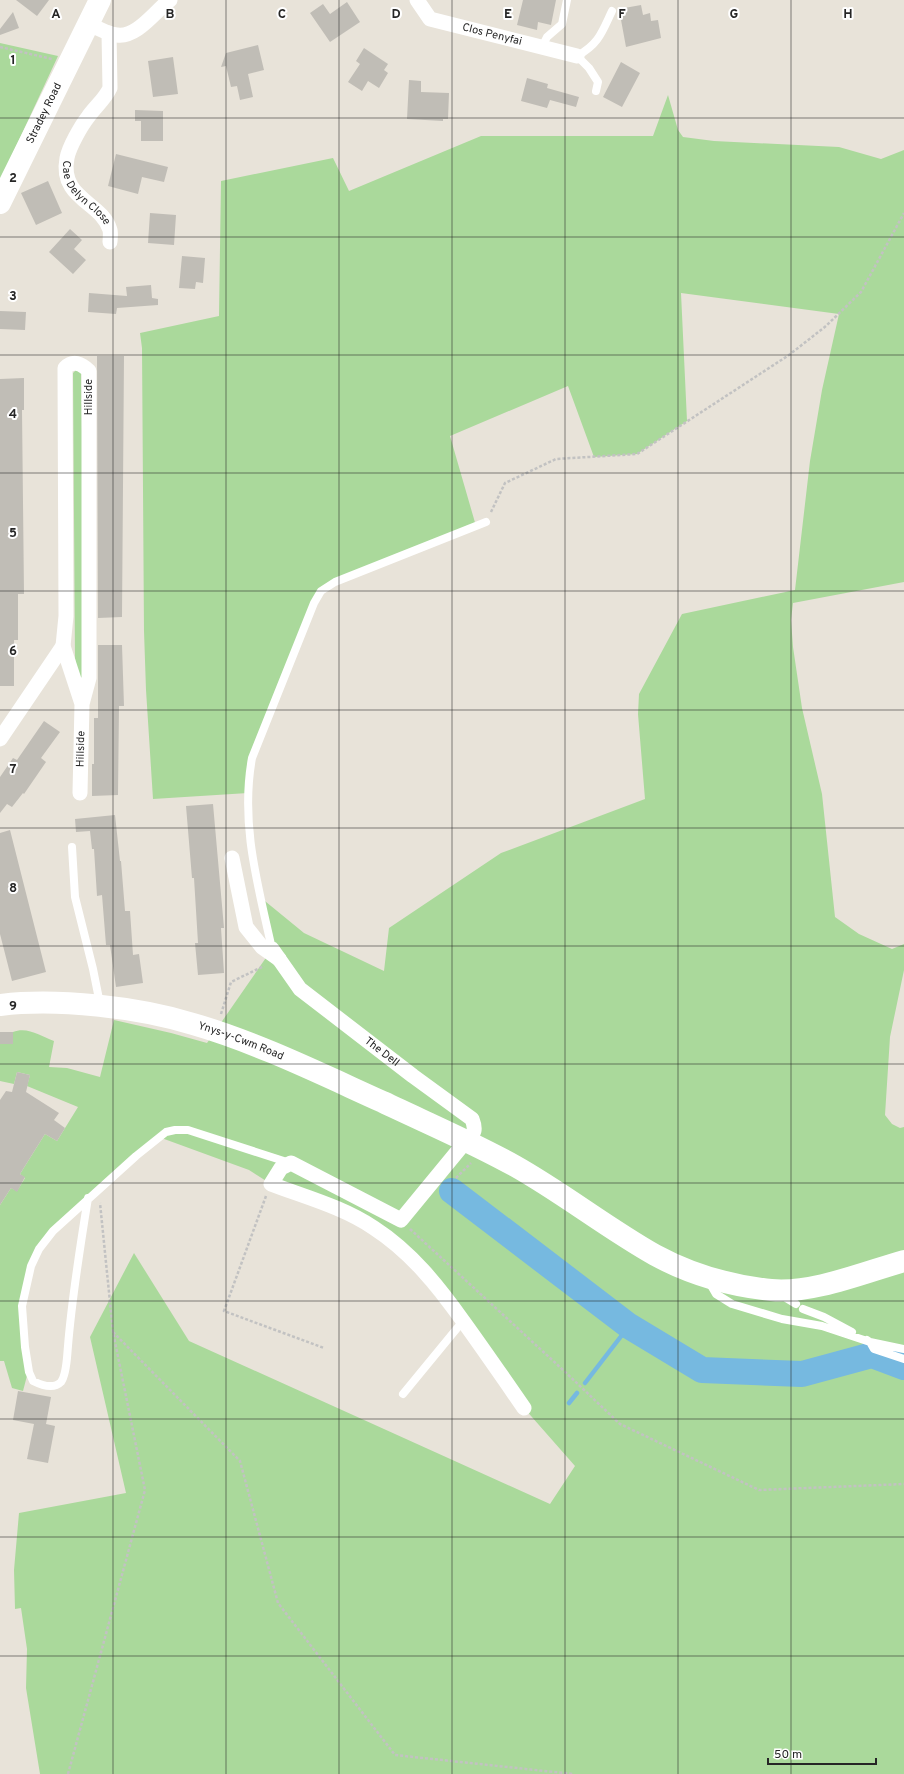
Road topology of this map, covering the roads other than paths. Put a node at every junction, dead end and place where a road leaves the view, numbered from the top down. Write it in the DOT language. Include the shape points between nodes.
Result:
graph roads {
  1 [pos="100,0"];
  2 [pos="170,0"];
  3 [pos="417,0"];
  4 [pos="567,0"];
  5 [pos="612,11"];
  6 [pos="88,23"];
  7 [pos="109,34"];
  8 [pos="542,47"];
  9 [pos="577,56"];
  10 [pos="596,90"];
  11 [pos="0,203"];
  12 [pos="110,242"];
  13 [pos="486,522"];
  14 [pos="63,646"];
  15 [pos="82,704"];
  16 [pos="0,739"];
  17 [pos="80,793"];
  18 [pos="72,847"];
  19 [pos="232,858"];
  20 [pos="276,954"];
  21 [pos="0,1005"];
  22 [pos="100,1007"];
  23 [pos="466,1141"];
  24 [pos="291,1163"];
  25 [pos="88,1198"];
  26 [pos="904,1261"];
  27 [pos="705,1276"];
  28 [pos="774,1290"];
  29 [pos="463,1321"];
  30 [pos="870,1342"];
  31 [pos="904,1348"];
  32 [pos="904,1359"];
  33 [pos="403,1394"];
  34 [pos="524,1408"];
  1 -- 6 [label="main road, Stradey Road"];
  2 -- 7 [label="street" via="137,30 126,36"];
  3 -- 8 [label="street, Clos Penyfai" via="430,19"];
  4 -- 8 [label="lane" via="562,24 546,37"];
  5 -- 9 [label="lane" via="599,38 588,50"];
  6 -- 7 [label="street"];
  6 -- 11 [label="main road, Stradey Road"];
  7 -- 12 [label="street, Cae Delyn Close" via="110,88 87,118 67,157 68,177 74,191 104,218 111,231"];
  8 -- 9 [label="street, Clos Penyfai"];
  9 -- 10 [label="lane" via="598,82"];
  13 -- 20 [label="lane" via="335,582 321,591 314,603 252,758 248,781 252,859"];
  14 -- 15 [label="street, Hillside"];
  14 -- 15 [label="street, Hillside" via="66,616 65,368 76,363 89,371 89,678"];
  14 -- 16 [label="street, Hillside"];
  15 -- 17 [label="street, Hillside"];
  18 -- 22 [label="lane" via="75,897"];
  19 -- 20 [label="street, The Dell" via="246,927 262,947"];
  20 -- 23 [label="street, The Dell" via="300,988 472,1119 475,1127 473,1135"];
  21 -- 22 [label="main road, Ynys-y-Cwm Road" via="22,1002"];
  22 -- 23 [label="main road, Ynys-y-Cwm Road" via="144,1013 193,1024 215,1032 341,1083"];
  23 -- 24 [label="street" via="401,1220"];
  23 -- 27 [label="main road, Ynys-y-Cwm Road" via="515,1166 656,1255"];
  24 -- 25 [label="lane" via="208,1135 175,1130 166,1132 151,1143"];
  24 -- 29 [label="street" via="281,1168 271,1184 345,1213 373,1227 403,1249 427,1274"];
  25 -- 25 [label="lane" via="53,1231 39,1248 30,1266 22,1306 25,1347 29,1372 33,1381 42,1386 52,1387 61,1381 67,1366 72,1299"];
  26 -- 28 [label="main road, Ynys-y-Cwm Road" via="812,1288"];
  27 -- 28 [label="main road, Ynys-y-Cwm Road"];
  27 -- 30 [label="lane" via="716,1294 732,1304 782,1319 822,1326"];
  28 -- 30 [label="lane"];
  29 -- 33 [label="lane"];
  29 -- 34 [label="street"];
  30 -- 31 [label="lane"];
  30 -- 32 [label="lane" via="874,1348"];
}
